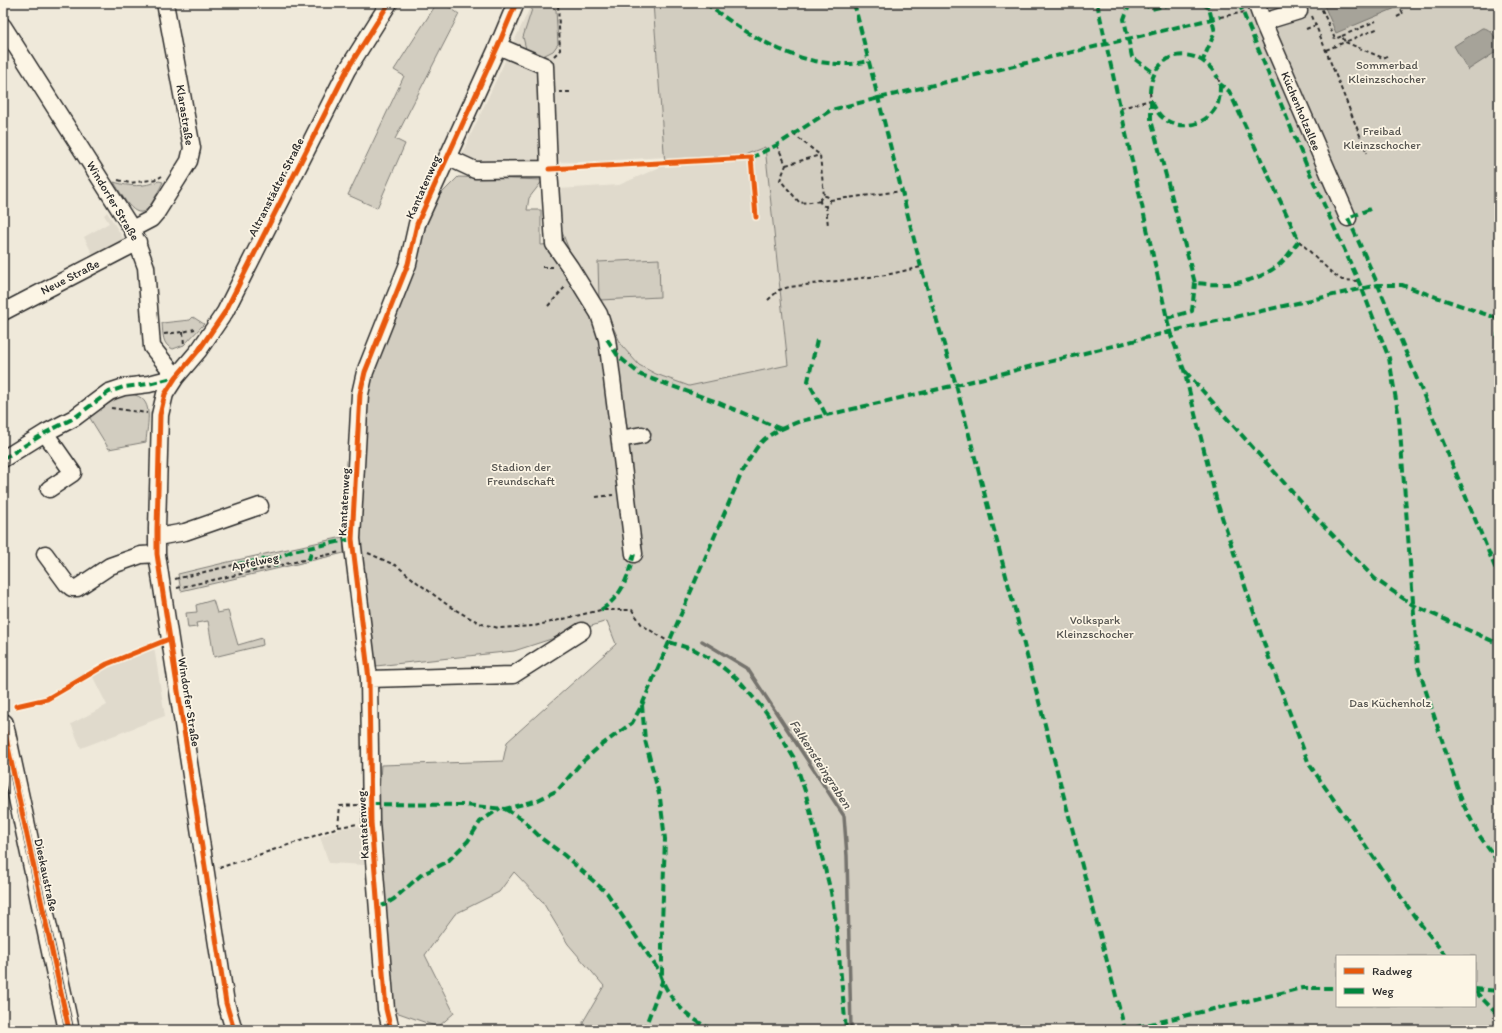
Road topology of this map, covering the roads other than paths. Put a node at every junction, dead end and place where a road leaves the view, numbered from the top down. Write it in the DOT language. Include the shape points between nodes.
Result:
graph roads {
  1 [pos="165,3"];
  2 [pos="389,3"];
  3 [pos="516,3"];
  4 [pos="1256,3"];
  5 [pos="1305,12"];
  6 [pos="1263,22"];
  7 [pos="3,26"];
  8 [pos="498,46"];
  9 [pos="447,158"];
  10 [pos="549,169"];
  11 [pos="1348,218"];
  12 [pos="135,236"];
  13 [pos="3,312"];
  14 [pos="176,377"];
  15 [pos="45,433"];
  16 [pos="642,435"];
  17 [pos="620,439"];
  18 [pos="3,459"];
  19 [pos="49,489"];
  20 [pos="260,506"];
  21 [pos="157,538"];
  22 [pos="45,554"];
  23 [pos="158,554"];
  24 [pos="634,554"];
  25 [pos="582,630"];
  26 [pos="369,679"];
  27 [pos="3,724"];
  28 [pos="69,1030"];
  29 [pos="234,1030"];
  30 [pos="391,1030"];
  1 -- 12 [label="street, Klarastraße" via="192,148 189,161 157,212"];
  2 -- 14 [label="street, Altranstädter Straße" via="346,70 225,312 199,350"];
  3 -- 8 [label="street, Kantatenweg"];
  4 -- 6 [label="street, Küchenholzallee"];
  5 -- 6 [label="street"];
  6 -- 11 [label="street, Küchenholzallee"];
  7 -- 12 [label="street, Windorfer Straße"];
  8 -- 9 [label="street, Kantatenweg"];
  8 -- 10 [label="street" via="545,66"];
  9 -- 10 [label="street" via="475,170"];
  9 -- 26 [label="street, Kantatenweg" via="417,224 408,264 365,372 360,394 352,548"];
  10 -- 17 [label="street" via="554,244 598,314 607,339"];
  12 -- 13 [label="street, Neue Straße"];
  12 -- 14 [label="street, Windorfer Straße" via="146,266 152,347"];
  14 -- 15 [label="street" via="109,392 74,418"];
  14 -- 21 [label="street, Windorfer Straße" via="165,394 160,415"];
  15 -- 18 [label="street"];
  15 -- 19 [label="street" via="73,473"];
  16 -- 17 [label="street"];
  17 -- 24 [label="street"];
  20 -- 21 [label="street" via="185,532"];
  21 -- 23 [label="street, Windorfer Straße"];
  22 -- 23 [label="street" via="67,584 77,588 110,566 141,555"];
  23 -- 29 [label="street, Windorfer Straße" via="205,872 226,1003"];
  25 -- 26 [label="street" via="512,675"];
  26 -- 30 [label="street, Kantatenweg" via="371,822 386,1009"];
  27 -- 28 [label="main road, Dieskaustraße"];
}
